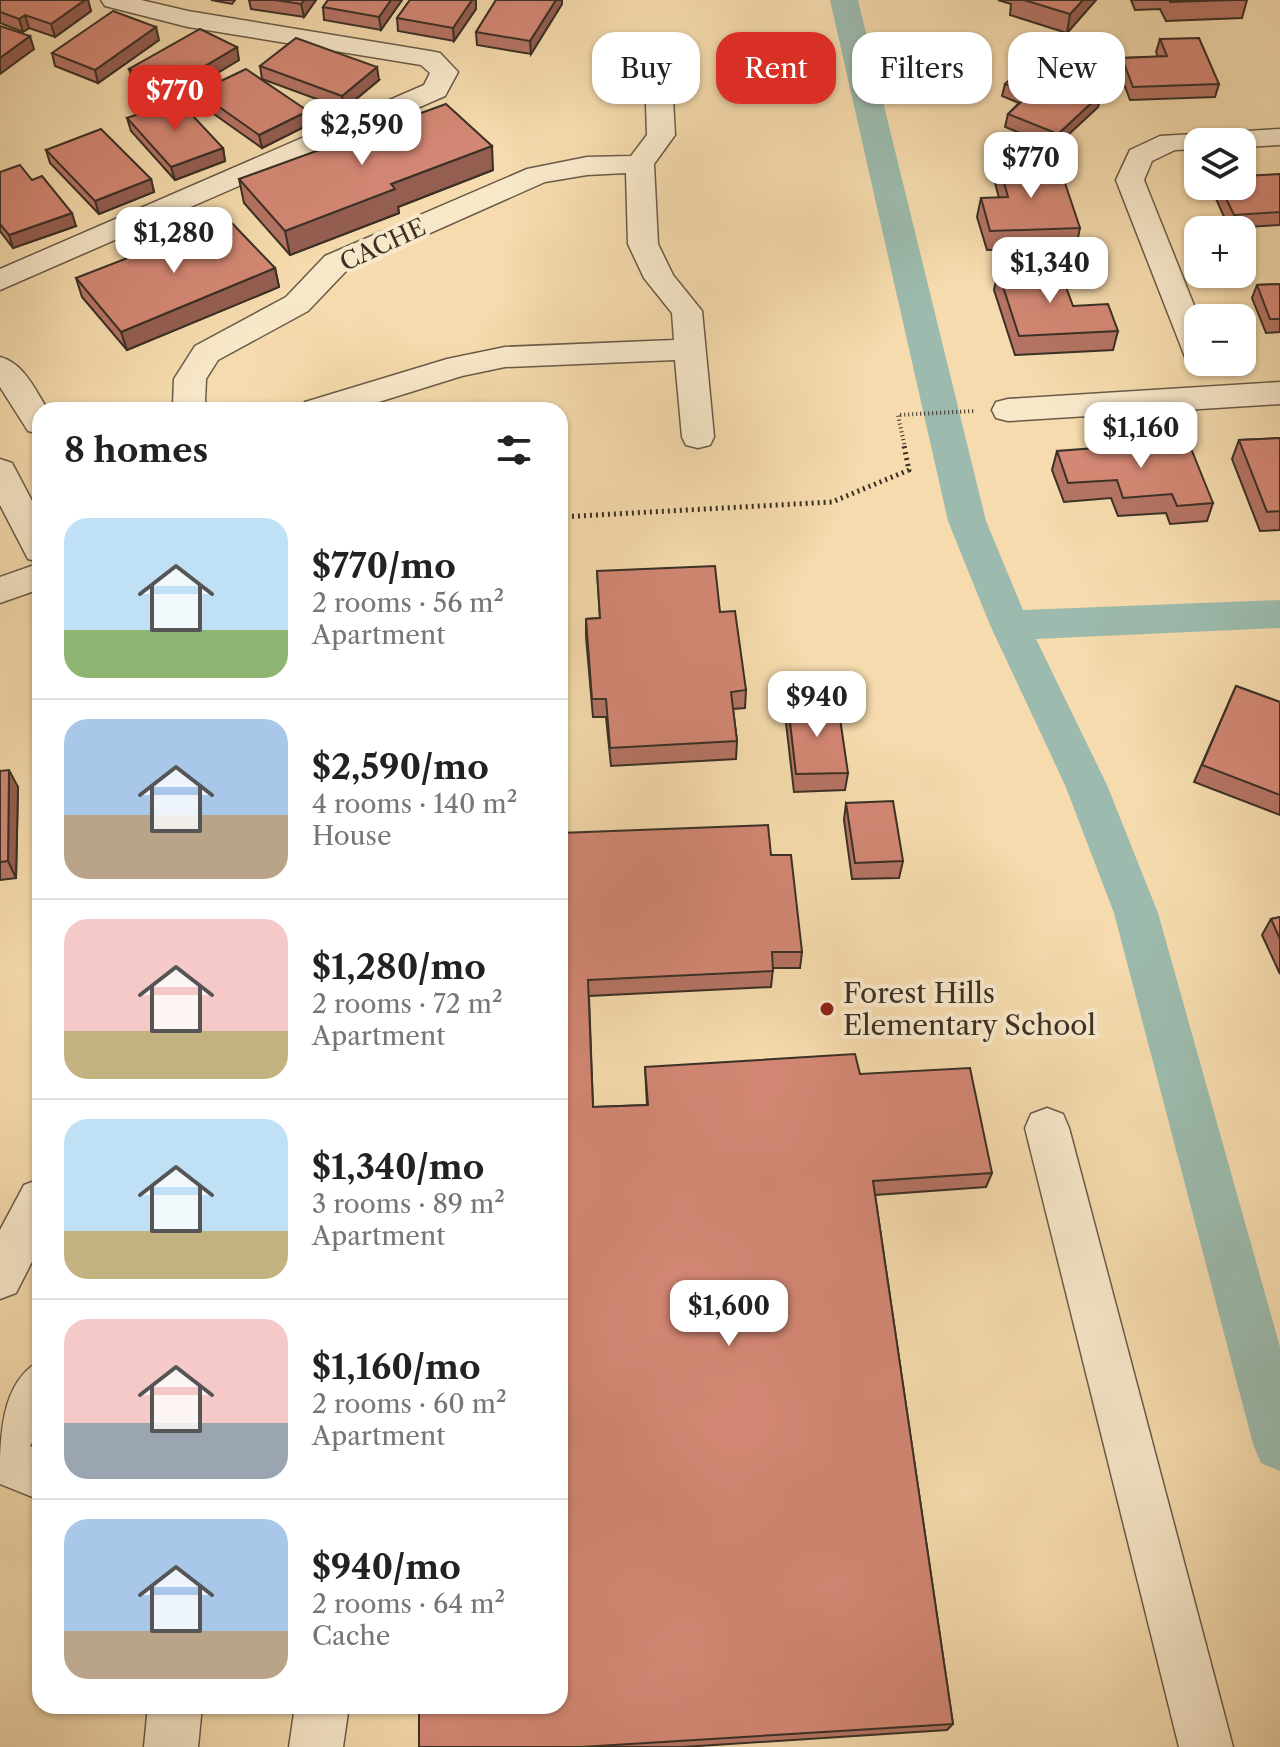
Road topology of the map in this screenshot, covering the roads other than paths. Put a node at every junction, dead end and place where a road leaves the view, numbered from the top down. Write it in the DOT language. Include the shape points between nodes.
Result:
graph roads {
  1 [pos="114,0"];
  2 [pos="660,104"];
  3 [pos="1280,137"];
  4 [pos="640,164"];
  5 [pos="0,280"];
  6 [pos="1184,319"];
  7 [pos="692,349"];
  8 [pos="0,367"];
  9 [pos="1206,376"];
  10 [pos="1280,393"];
  11 [pos="1214,396"];
  12 [pos="189,402"];
  13 [pos="343,402"];
  14 [pos="995,410"];
  15 [pos="32,411"];
  16 [pos="698,437"];
  17 [pos="0,471"];
  18 [pos="32,534"];
  19 [pos="32,579"];
  20 [pos="0,590"];
  21 [pos="1047,1128"];
  22 [pos="32,1215"];
  23 [pos="0,1277"];
  24 [pos="32,1398"];
  25 [pos="0,1450"];
  26 [pos="0,1459"];
  27 [pos="32,1472"];
  28 [pos="174,1714"];
  29 [pos="321,1714"];
  30 [pos="171,1747"];
  31 [pos="316,1747"];
  32 [pos="1206,1747"];
  1 -- 5 [label="street" via="227,27 430,59 444,72 435,90"];
  2 -- 4 [label="street" via="661,135"];
  3 -- 6 [label="street" via="1170,142 1140,156 1130,180"];
  4 -- 7 [label="street" via="643,244 659,278 687,311"];
  4 -- 12 [label="street, CACHE" via="537,175 336,263 297,304 206,353 190,379"];
  7 -- 13 [label="street" via="505,357"];
  7 -- 16 [label="street"];
  8 -- 15 [label="street"];
  9 -- 11 [label="street"];
  10 -- 11 [label="street"];
  11 -- 14 [label="street"];
  17 -- 18 [label="street"];
  19 -- 20 [label="street"];
  21 -- 32 [label="street"];
  22 -- 23 [label="street"];
  24 -- 25 [label="street"];
  26 -- 27 [label="street"];
  28 -- 30 [label="street"];
  29 -- 31 [label="street"];
}
